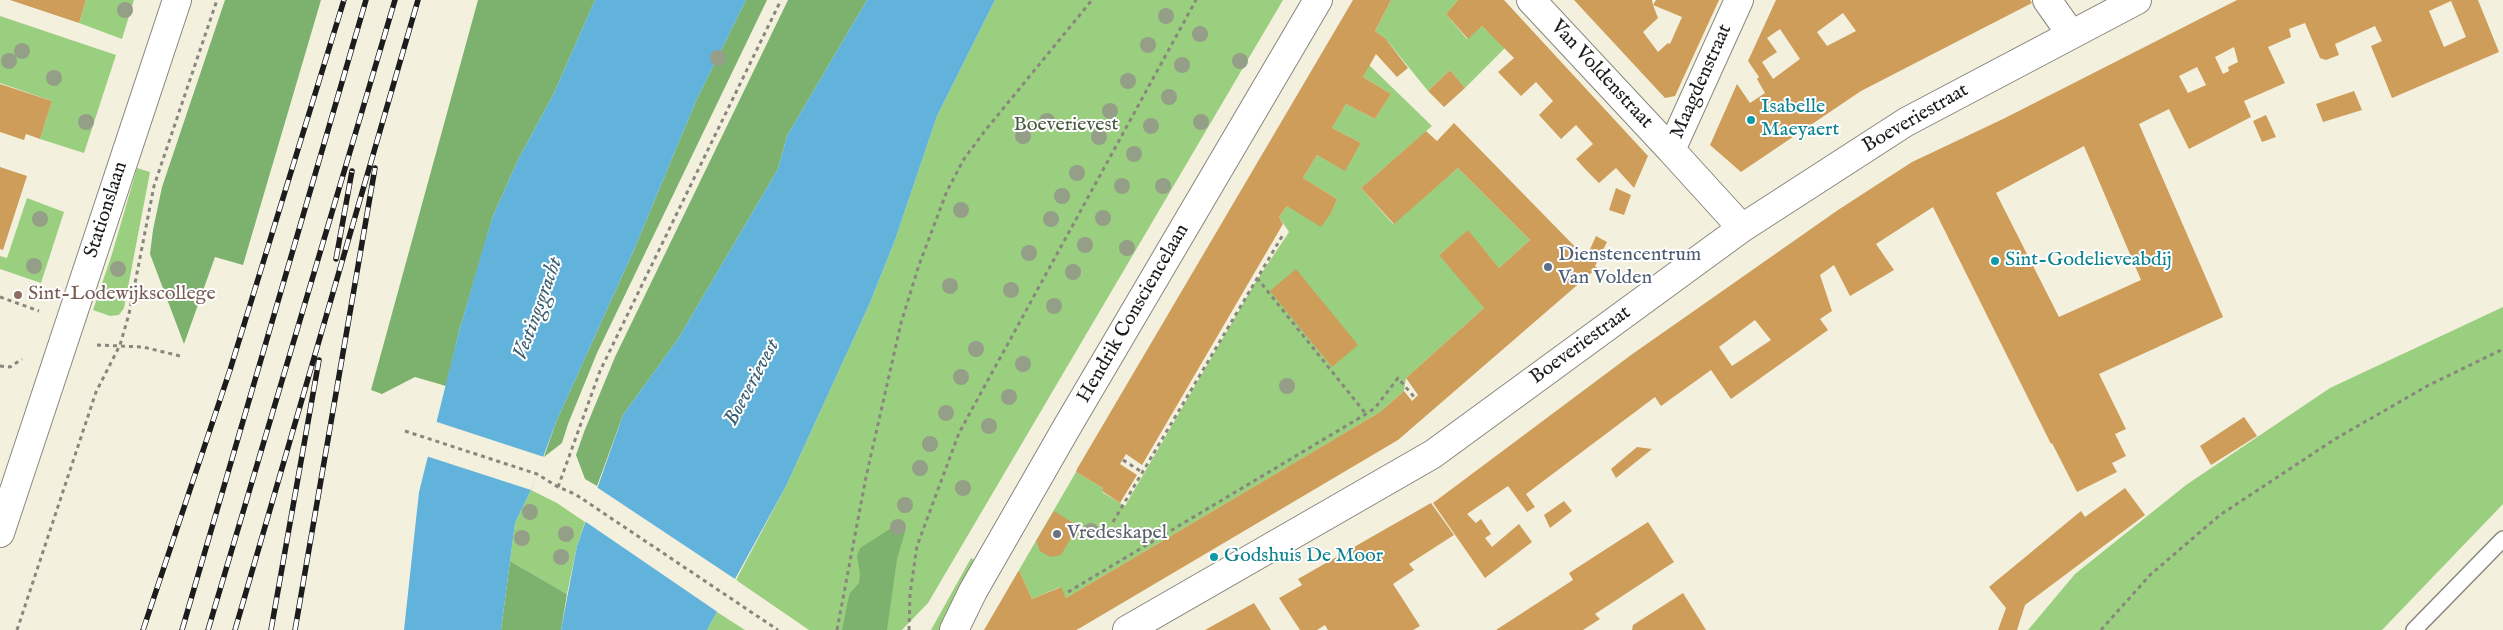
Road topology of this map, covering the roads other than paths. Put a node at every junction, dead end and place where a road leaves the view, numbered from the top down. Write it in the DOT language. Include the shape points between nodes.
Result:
graph roads {
  1 [pos="177,0"];
  2 [pos="1318,0"];
  3 [pos="1531,0"];
  4 [pos="1739,0"];
  5 [pos="2048,0"];
  6 [pos="2136,0"];
  7 [pos="2071,34"];
  8 [pos="1671,150"];
  9 [pos="1742,228"];
  10 [pos="0,533"];
  11 [pos="2503,539"];
  12 [pos="954,630"];
  13 [pos="1127,630"];
  14 [pos="2414,630"];
  1 -- 10 [label="street, Stationslaan"];
  2 -- 12 [label="street, Hendrik Consciencelaan" via="1067,427"];
  3 -- 8 [label="street, Van Voldenstraat"];
  4 -- 8 [label="street, Maagdenstraat"];
  5 -- 7 [label="street"];
  6 -- 7 [label="street, Boeveriestraat"];
  7 -- 9 [label="street, Boeveriestraat" via="1906,122"];
  8 -- 9 [label="street, Maagdenstraat"];
  9 -- 13 [label="street, Boeveriestraat" via="1433,454"];
  11 -- 14 [label="lane"];
}
